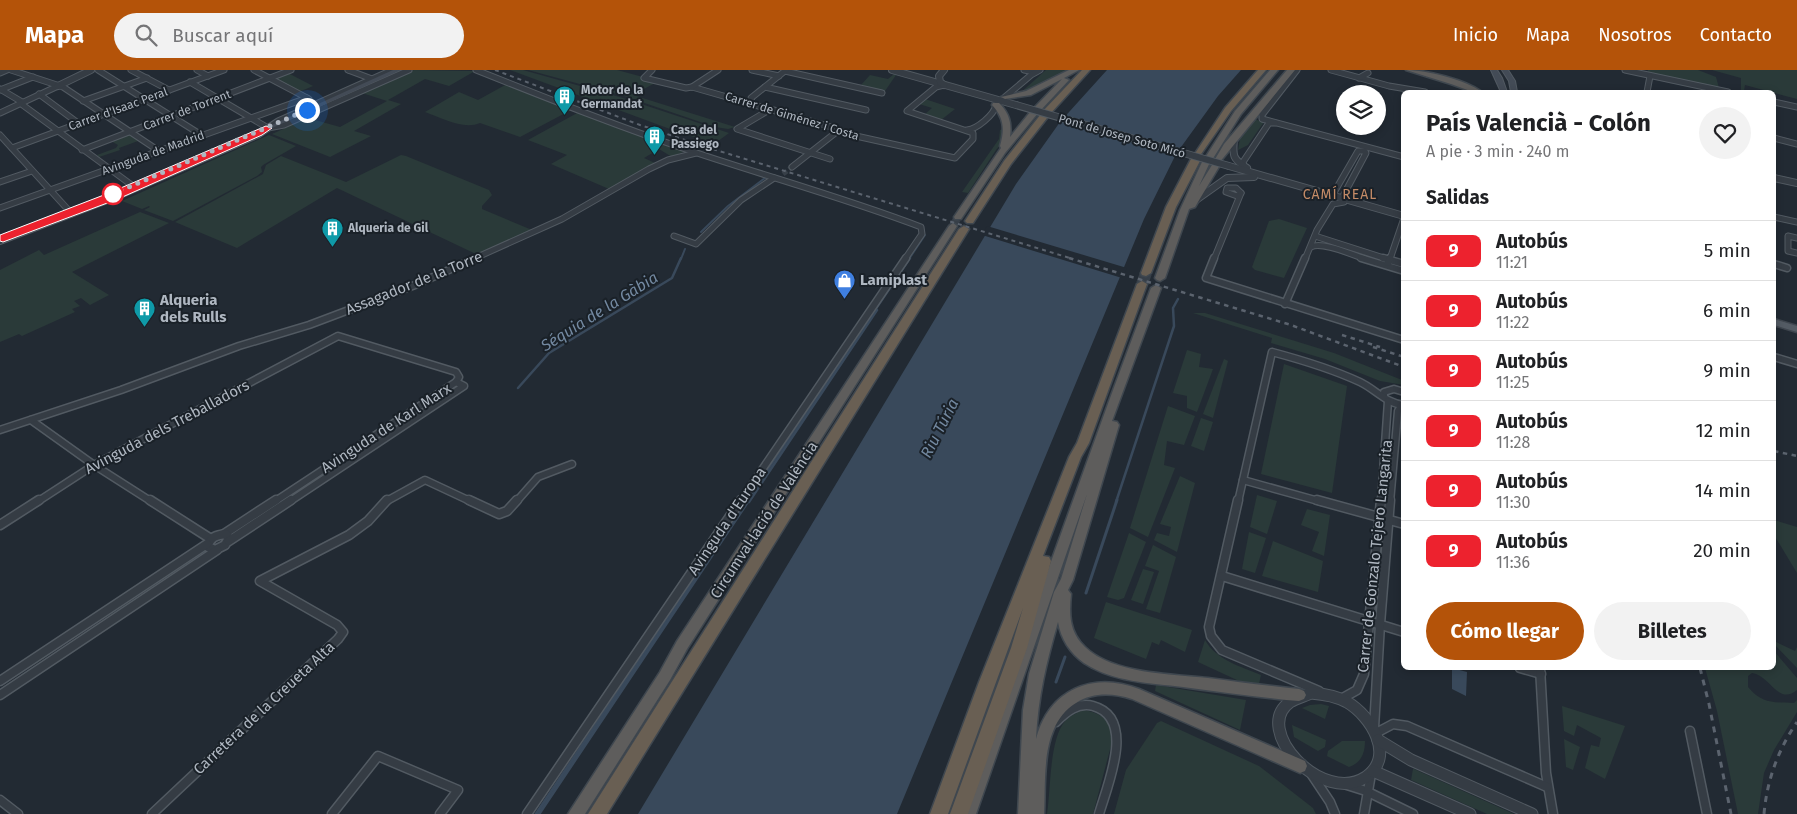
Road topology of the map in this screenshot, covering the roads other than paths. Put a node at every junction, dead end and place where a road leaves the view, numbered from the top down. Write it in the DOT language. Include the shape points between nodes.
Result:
graph roads {
  1 [pos="9,70"];
  2 [pos="31,70"];
  3 [pos="91,70"];
  4 [pos="98,70"];
  5 [pos="131,70"];
  6 [pos="197,70"];
  7 [pos="224,70"];
  8 [pos="254,70"];
  9 [pos="291,70"];
  10 [pos="348,70"];
  11 [pos="392,70"];
  12 [pos="398,70"];
  13 [pos="408,70"];
  14 [pos="476,70"];
  15 [pos="652,70"];
  16 [pos="718,70"];
  17 [pos="752,70"];
  18 [pos="786,70"];
  19 [pos="892,70"];
  20 [pos="1024,70"];
  21 [pos="1075,70"];
  22 [pos="1086,70"];
  23 [pos="1262,70"];
  24 [pos="1274,70"];
  25 [pos="1291,70"];
  26 [pos="1297,70"];
  27 [pos="1331,70"];
  28 [pos="1410,70"];
  29 [pos="1494,70"];
  30 [pos="1505,70"];
  31 [pos="1625,70"];
  32 [pos="1038,71"];
  33 [pos="0,73"];
  34 [pos="1368,73"];
  35 [pos="21,74"];
  36 [pos="208,76"];
  37 [pos="779,76"];
  38 [pos="1650,76"];
  39 [pos="32,77"];
  40 [pos="147,78"];
  41 [pos="270,78"];
  42 [pos="1359,78"];
  43 [pos="372,79"];
  44 [pos="937,79"];
  45 [pos="190,82"];
  46 [pos="58,86"];
  47 [pos="124,87"];
  48 [pos="692,87"];
  49 [pos="765,87"];
  50 [pos="951,87"];
  51 [pos="1,90"];
  52 [pos="169,90"];
  53 [pos="1416,90"];
  54 [pos="1473,90"];
  55 [pos="1503,90"];
  56 [pos="1514,90"];
  57 [pos="1647,90"];
  58 [pos="1718,90"];
  59 [pos="882,92"];
  60 [pos="39,94"];
  61 [pos="217,98"];
  62 [pos="307,98"];
  63 [pos="1006,98"];
  64 [pos="144,99"];
  65 [pos="83,101"];
  66 [pos="1776,102"];
  67 [pos="21,103"];
  68 [pos="316,103"];
  69 [pos="753,104"];
  70 [pos="996,105"];
  71 [pos="1797,107"];
  72 [pos="775,110"];
  73 [pos="866,110"];
  74 [pos="1040,112"];
  75 [pos="0,113"];
  76 [pos="102,114"];
  77 [pos="760,115"];
  78 [pos="171,116"];
  79 [pos="252,118"];
  80 [pos="78,123"];
  81 [pos="1276,123"];
  82 [pos="268,128"];
  83 [pos="839,130"];
  84 [pos="964,130"];
  85 [pos="56,131"];
  86 [pos="129,132"];
  87 [pos="0,135"];
  88 [pos="203,136"];
  89 [pos="1234,137"];
  90 [pos="1776,139"];
  91 [pos="1797,144"];
  92 [pos="12,148"];
  93 [pos="1363,148"];
  94 [pos="82,150"];
  95 [pos="160,151"];
  96 [pos="1002,152"];
  97 [pos="696,153"];
  98 [pos="809,153"];
  99 [pos="1401,156"];
  100 [pos="830,159"];
  101 [pos="1244,166"];
  102 [pos="792,167"];
  103 [pos="110,169"];
  104 [pos="32,171"];
  105 [pos="783,174"];
  106 [pos="1776,174"];
  107 [pos="776,178"];
  108 [pos="1776,178"];
  109 [pos="1797,179"];
  110 [pos="0,182"];
  111 [pos="1797,183"];
  112 [pos="131,188"];
  113 [pos="51,190"];
  114 [pos="1333,194"];
  115 [pos="1196,200"];
  116 [pos="1343,200"];
  117 [pos="1237,205"];
  118 [pos="0,208"];
  119 [pos="71,212"];
  120 [pos="1183,216"];
  121 [pos="1401,216"];
  122 [pos="1776,217"];
  123 [pos="1797,222"];
  124 [pos="961,223"];
  125 [pos="1401,225"];
  126 [pos="0,236"];
  127 [pos="674,236"];
  128 [pos="1315,236"];
  129 [pos="1797,238"];
  130 [pos="0,241"];
  131 [pos="1310,247"];
  132 [pos="1797,253"];
  133 [pos="1388,262"];
  134 [pos="1401,264"];
  135 [pos="1776,265"];
  136 [pos="1787,268"];
  137 [pos="1401,269"];
  138 [pos="1160,278"];
  139 [pos="1156,288"];
  140 [pos="1285,304"];
  141 [pos="1776,323"];
  142 [pos="1797,329"];
  143 [pos="1401,339"];
  144 [pos="1776,358"];
  145 [pos="1797,364"];
  146 [pos="456,382"];
  147 [pos="1373,388"];
  148 [pos="1388,389"];
  149 [pos="1401,391"];
  150 [pos="1118,392"];
  151 [pos="1386,399"];
  152 [pos="1401,405"];
  153 [pos="1401,406"];
  154 [pos="31,420"];
  155 [pos="0,430"];
  156 [pos="1083,443"];
  157 [pos="572,464"];
  158 [pos="94,465"];
  159 [pos="1243,480"];
  160 [pos="1379,518"];
  161 [pos="1389,520"];
  162 [pos="1401,523"];
  163 [pos="0,525"];
  164 [pos="224,534"];
  165 [pos="229,541"];
  166 [pos="209,542"];
  167 [pos="217,550"];
  168 [pos="1222,576"];
  169 [pos="1067,580"];
  170 [pos="1368,621"];
  171 [pos="1380,624"];
  172 [pos="1401,631"];
  173 [pos="1540,671"];
  174 [pos="0,681"];
  175 [pos="1324,693"];
  176 [pos="0,695"];
  177 [pos="1299,695"];
  178 [pos="1341,699"];
  179 [pos="1046,730"];
  180 [pos="1690,731"];
  181 [pos="1376,734"];
  182 [pos="1306,770"];
  183 [pos="1372,772"];
  184 [pos="1339,783"];
  185 [pos="1547,787"];
  186 [pos="1366,791"];
  187 [pos="0,800"];
  188 [pos="18,814"];
  189 [pos="152,814"];
  190 [pos="332,814"];
  191 [pos="440,814"];
  192 [pos="527,814"];
  193 [pos="576,814"];
  194 [pos="597,814"];
  195 [pos="939,814"];
  196 [pos="959,814"];
  197 [pos="968,814"];
  198 [pos="1026,814"];
  199 [pos="1036,814"];
  200 [pos="1099,814"];
  201 [pos="1335,814"];
  202 [pos="1364,814"];
  203 [pos="1414,814"];
  204 [pos="1470,814"];
  205 [pos="1532,814"];
  206 [pos="1553,814"];
  207 [pos="1707,814"];
  1 -- 33 [label="street"];
  1 -- 35 [label="street"];
  2 -- 35 [label="street"];
  3 -- 46 [label="street"];
  4 -- 47 [label="street"];
  5 -- 40 [label="street"];
  6 -- 36 [label="street"];
  7 -- 36 [label="street, Carrer d'Isaac Peral"];
  8 -- 41 [label="street"];
  9 -- 41 [label="street, Carrer de Torrent"];
  10 -- 43 [label="street"];
  11 -- 43 [label="street"];
  12 -- 82 [label="main road"];
  13 -- 82 [label="street" via="284,125"];
  14 -- 97 [label="street"];
  15 -- 48 [label="street, Carrer de Giménez i Costa" via="644,78"];
  16 -- 48 [label="street"];
  17 -- 37 [label="street"];
  18 -- 37 [label="street"];
  18 -- 59 [label="street"];
  19 -- 44 [label="street" via="919,78"];
  20 -- 32 [label="street"];
  21 -- 63 [label="highway" via="1028,93"];
  21 -- 74 [label="highway, Circumval·lació de València"];
  22 -- 74 [label="highway, Circumval·lació de València"];
  23 -- 156 [label="highway" via="1228,110 1197,157 1172,207"];
  24 -- 120 [label="highway" via="1238,113 1207,160"];
  25 -- 89 [label="highway"];
  26 -- 81 [label="street" via="1261,117"];
  27 -- 42 [label="street"];
  28 -- 54 [label="highway"];
  29 -- 55 [label="main road"];
  30 -- 56 [label="main road"];
  31 -- 38 [label="street"];
  32 -- 63 [label="street"];
  34 -- 42 [label="street"];
  35 -- 39 [label="street"];
  36 -- 45 [label="street, Carrer d'Isaac Peral"];
  37 -- 49 [label="street"];
  38 -- 57 [label="street"];
  38 -- 58 [label="street"];
  39 -- 46 [label="street"];
  39 -- 51 [label="street"];
  40 -- 47 [label="street"];
  40 -- 52 [label="street"];
  41 -- 61 [label="street, Carrer de Torrent"];
  41 -- 62 [label="street"];
  42 -- 53 [label="street"];
  43 -- 68 [label="street"];
  44 -- 50 [label="street"];
  44 -- 84 [label="street" via="908,111"];
  45 -- 52 [label="street, Carrer d'Isaac Peral"];
  45 -- 61 [label="street"];
  46 -- 60 [label="street"];
  46 -- 65 [label="street"];
  47 -- 64 [label="street"];
  47 -- 65 [label="street"];
  48 -- 69 [label="street, Carrer de Giménez i Costa"];
  49 -- 69 [label="street" via="751,98"];
  49 -- 73 [label="street"];
  50 -- 63 [label="street"];
  50 -- 70 [label="street"];
  50 -- 114 [label="street, Pont de Josep Soto Micó, bridge"];
  51 -- 67 [label="street"];
  52 -- 64 [label="street, Carrer d'Isaac Peral"];
  60 -- 67 [label="street"];
  60 -- 80 [label="street"];
  61 -- 78 [label="street, Carrer de Torrent"];
  61 -- 79 [label="street"];
  62 -- 68 [label="street"];
  62 -- 79 [label="street, Avinguda de Madrid"];
  64 -- 76 [label="street, Carrer d'Isaac Peral"];
  64 -- 78 [label="street"];
  65 -- 76 [label="street"];
  66 -- 71 [label="street"];
  67 -- 75 [label="street"];
  67 -- 85 [label="street"];
  68 -- 82 [label="street"];
  69 -- 72 [label="street, Carrer de Giménez i Costa"];
  69 -- 77 [label="street" via="763,109"];
  70 -- 84 [label="street" via="996,109 974,129"];
  70 -- 96 [label="highway" via="1007,120 1008,132"];
  72 -- 77 [label="street"];
  72 -- 83 [label="street, Carrer de Giménez i Costa"];
  74 -- 96 [label="highway, Circumval·lació de València"];
  74 -- 124 [label="highway, Circumval·lació de València" via="1007,163"];
  76 -- 80 [label="street, Carrer d'Isaac Peral"];
  76 -- 86 [label="street"];
  77 -- 98 [label="street" via="737,129"];
  78 -- 86 [label="street, Carrer de Torrent"];
  78 -- 88 [label="street"];
  79 -- 82 [label="street"];
  79 -- 88 [label="street, Avinguda de Madrid"];
  80 -- 85 [label="street, Carrer d'Isaac Peral"];
  81 -- 93 [label="street"];
  81 -- 101 [label="street" via="1269,124 1250,149"];
  82 -- 112 [label="street"];
  83 -- 84 [label="street, Carrer de Giménez i Costa" via="952,158 960,156 974,137 973,133"];
  83 -- 98 [label="street"];
  85 -- 92 [label="street, Carrer d'Isaac Peral"];
  85 -- 94 [label="street"];
  86 -- 94 [label="street, Carrer de Torrent"];
  86 -- 95 [label="street"];
  87 -- 92 [label="street"];
  88 -- 95 [label="street, Avinguda de Madrid"];
  89 -- 101 [label="street" via="1233,156"];
  89 -- 115 [label="highway"];
  90 -- 91 [label="street"];
  92 -- 104 [label="street"];
  93 -- 99 [label="street"];
  93 -- 114 [label="street"];
  93 -- 116 [label="street"];
  94 -- 103 [label="street"];
  95 -- 103 [label="street, Avinguda de Madrid"];
  96 -- 124 [label="highway, Circumval·lació de València"];
  97 -- 107 [label="street"];
  97 -- 154 [label="street, Assagador de la Torre" via="648,169 562,219 415,284 309,325 239,346"];
  98 -- 100 [label="street"];
  98 -- 102 [label="street"];
  101 -- 114 [label="street"];
  103 -- 112 [label="street"];
  103 -- 113 [label="street, Avinguda de Madrid"];
  104 -- 110 [label="street"];
  104 -- 113 [label="street"];
  105 -- 107 [label="street"];
  106 -- 109 [label="street"];
  107 -- 127 [label="street" via="741,200 696,244"];
  107 -- 192 [label="street, Avinguda d'Europa" via="877,210 921,227 922,234"];
  108 -- 111 [label="street"];
  112 -- 119 [label="street"];
  113 -- 118 [label="street, Avinguda de Madrid"];
  113 -- 119 [label="street"];
  114 -- 116 [label="street"];
  115 -- 116 [label="street" via="1221,181 1248,176"];
  115 -- 120 [label="highway"];
  116 -- 121 [label="street"];
  116 -- 128 [label="street" via="1333,205"];
  117 -- 117 [label="street" via="1241,193 1236,188 1229,188 1226,191 1236,199"];
  117 -- 140 [label="street" via="1206,278"];
  119 -- 126 [label="street"];
  119 -- 130 [label="street"];
  120 -- 138 [label="highway"];
  122 -- 123 [label="street"];
  124 -- 193 [label="highway, Circumval·lació de València" via="693,629"];
  124 -- 194 [label="highway, Circumval·lació de València"];
  125 -- 133 [label="street"];
  128 -- 131 [label="street"];
  128 -- 133 [label="street"];
  129 -- 132 [label="street" via="1788,236 1788,250"];
  131 -- 133 [label="street" via="1324,246"];
  131 -- 140 [label="street"];
  133 -- 134 [label="street"];
  133 -- 137 [label="street"];
  135 -- 136 [label="street"];
  139 -- 150 [label="highway"];
  140 -- 143 [label="street"];
  141 -- 142 [label="main road"];
  144 -- 145 [label="street"];
  146 -- 158 [label="street, Avinguda dels Treballadors" via="459,377 456,372 338,336"];
  146 -- 164 [label="street, Avinguda de Karl Marx"];
  146 -- 165 [label="street, Avinguda de Karl Marx" via="464,386"];
  147 -- 148 [label="street"];
  147 -- 151 [label="street"];
  147 -- 159 [label="street" via="1272,352"];
  148 -- 149 [label="street"];
  148 -- 151 [label="street" via="1384,392"];
  150 -- 169 [label="highway" via="1119,402"];
  150 -- 197 [label="highway"];
  151 -- 152 [label="street"];
  151 -- 160 [label="street, Carrer de Gonzalo Tejero Langarita" via="1389,410"];
  153 -- 161 [label="street, Carrer de Gonzalo Tejero Langarita" via="1398,411"];
  154 -- 155 [label="street, Assagador de la Torre"];
  154 -- 158 [label="street"];
  156 -- 195 [label="highway" via="991,673"];
  156 -- 196 [label="highway" via="1082,458 1040,571 1019,648"];
  157 -- 189 [label="street, Carretera de la Creueta Alta" via="538,476 507,511 499,514 421,481 384,502 368,521 349,535 260,581 337,624 343,632"];
  158 -- 163 [label="street, Avinguda dels Treballadors"];
  158 -- 166 [label="street"];
  159 -- 160 [label="street"];
  159 -- 168 [label="street"];
  160 -- 161 [label="street"];
  160 -- 170 [label="street, Carrer de Gonzalo Tejero Langarita"];
  161 -- 162 [label="street"];
  161 -- 171 [label="street, Carrer de Gonzalo Tejero Langarita"];
  164 -- 165 [label="street"];
  164 -- 166 [label="street, Avinguda de Karl Marx"];
  165 -- 167 [label="street"];
  166 -- 167 [label="street" via="209,549"];
  166 -- 174 [label="street"];
  167 -- 176 [label="street"];
  168 -- 170 [label="street"];
  168 -- 175 [label="street" via="1209,627 1216,644 1228,653"];
  169 -- 177 [label="highway" via="1062,611 1066,631 1079,650 1100,665 1147,676"];
  169 -- 198 [label="highway" via="1060,592 1036,674 1030,710"];
  170 -- 171 [label="street"];
  170 -- 178 [label="street, Carrer de Gonzalo Tejero Langarita" via="1361,685 1353,694"];
  171 -- 172 [label="street"];
  171 -- 181 [label="street, Carrer de Gonzalo Tejero Langarita"];
  173 -- 185 [label="street"];
  175 -- 177 [label="street"];
  175 -- 178 [label="street"];
  177 -- 182 [label="street" via="1288,702 1278,725 1288,753"];
  178 -- 181 [label="street" via="1360,711"];
  179 -- 182 [label="highway" via="1058,708 1075,695 1096,688 1122,689"];
  179 -- 199 [label="highway" via="1039,762"];
  179 -- 200 [label="street" via="1066,713 1083,706 1102,710 1115,722 1118,744"];
  180 -- 207 [label="street"];
  181 -- 183 [label="street" via="1379,757"];
  181 -- 185 [label="street" via="1393,724 1407,726"];
  181 -- 205 [label="street" via="1411,760"];
  182 -- 184 [label="street"];
  182 -- 201 [label="street"];
  183 -- 184 [label="street" via="1351,783"];
  183 -- 186 [label="street"];
  183 -- 204 [label="street"];
  184 -- 186 [label="street"];
  185 -- 206 [label="street"];
  186 -- 202 [label="street"];
  186 -- 203 [label="street"];
  187 -- 188 [label="street"];
  190 -- 191 [label="street" via="378,756 458,790"];
}
